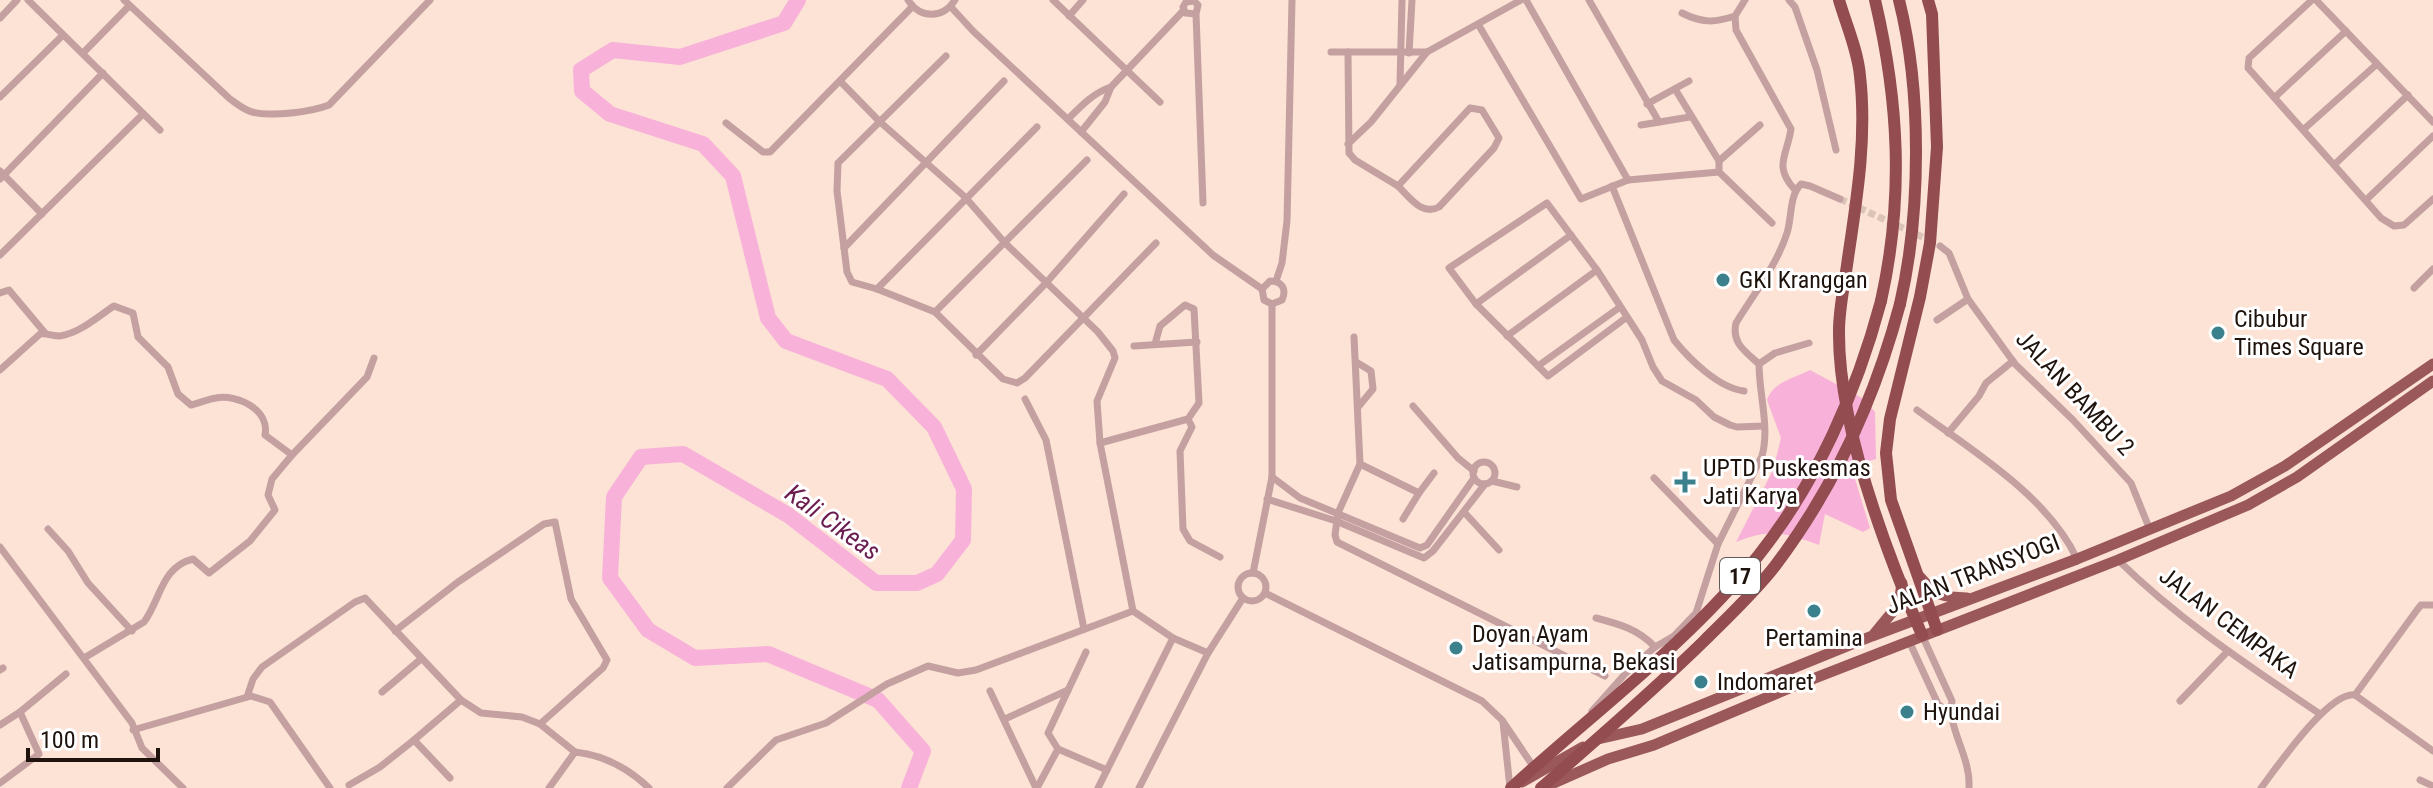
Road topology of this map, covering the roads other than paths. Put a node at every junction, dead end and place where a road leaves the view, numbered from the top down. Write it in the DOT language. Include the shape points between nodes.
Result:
graph roads {
  1 [pos="17,0"];
  2 [pos="28,0"];
  3 [pos="430,0"];
  4 [pos="1053,0"];
  5 [pos="1083,0"];
  6 [pos="1195,0"];
  7 [pos="1292,0"];
  8 [pos="1402,0"];
  9 [pos="1412,0"];
  10 [pos="1523,0"];
  11 [pos="1589,0"];
  12 [pos="1745,0"];
  13 [pos="1789,0"];
  14 [pos="1839,0"];
  15 [pos="1875,0"];
  16 [pos="1899,0"];
  17 [pos="1928,0"];
  18 [pos="2314,0"];
  19 [pos="126,3"];
  20 [pos="910,3"];
  21 [pos="953,3"];
  22 [pos="1184,10"];
  23 [pos="1682,13"];
  24 [pos="1196,14"];
  25 [pos="1069,16"];
  26 [pos="1735,16"];
  27 [pos="0,18"];
  28 [pos="1478,24"];
  29 [pos="2346,31"];
  30 [pos="63,35"];
  31 [pos="1331,52"];
  32 [pos="1348,52"];
  33 [pos="1427,52"];
  34 [pos="83,53"];
  35 [pos="1404,53"];
  36 [pos="946,56"];
  37 [pos="2377,64"];
  38 [pos="1126,70"];
  39 [pos="103,73"];
  40 [pos="1004,81"];
  41 [pos="1689,81"];
  42 [pos="841,82"];
  43 [pos="1400,84"];
  44 [pos="1111,87"];
  45 [pos="1675,89"];
  46 [pos="2408,95"];
  47 [pos="0,97"];
  48 [pos="2275,97"];
  49 [pos="1084,102"];
  50 [pos="1160,102"];
  51 [pos="1647,104"];
  52 [pos="143,114"];
  53 [pos="1096,114"];
  54 [pos="1690,117"];
  55 [pos="1068,119"];
  56 [pos="879,121"];
  57 [pos="1659,122"];
  58 [pos="2433,122"];
  59 [pos="726,123"];
  60 [pos="1641,125"];
  61 [pos="1760,125"];
  62 [pos="1037,127"];
  63 [pos="2304,129"];
  64 [pos="160,130"];
  65 [pos="1081,132"];
  66 [pos="2433,136"];
  67 [pos="1348,144"];
  68 [pos="1836,150"];
  69 [pos="1087,160"];
  70 [pos="926,161"];
  71 [pos="1719,161"];
  72 [pos="2335,164"];
  73 [pos="1719,172"];
  74 [pos="1,175"];
  75 [pos="1628,180"];
  76 [pos="1398,186"];
  77 [pos="1612,186"];
  78 [pos="1795,190"];
  79 [pos="1124,194"];
  80 [pos="965,197"];
  81 [pos="1840,199"];
  82 [pos="2433,199"];
  83 [pos="2366,200"];
  84 [pos="1203,203"];
  85 [pos="42,214"];
  86 [pos="1772,223"];
  87 [pos="1571,235"];
  88 [pos="1005,243"];
  89 [pos="1156,243"];
  90 [pos="1940,246"];
  91 [pos="844,248"];
  92 [pos="0,255"];
  93 [pos="2433,269"];
  94 [pos="1597,270"];
  95 [pos="1276,281"];
  96 [pos="1046,283"];
  97 [pos="2414,288"];
  98 [pos="877,289"];
  99 [pos="1262,289"];
  100 [pos="0,293"];
  101 [pos="1968,299"];
  102 [pos="1272,304"];
  103 [pos="1476,304"];
  104 [pos="1620,307"];
  105 [pos="935,312"];
  106 [pos="1627,317"];
  107 [pos="1085,319"];
  108 [pos="1937,320"];
  109 [pos="45,333"];
  110 [pos="1507,336"];
  111 [pos="1354,337"];
  112 [pos="1197,342"];
  113 [pos="1809,343"];
  114 [pos="1155,344"];
  115 [pos="1134,346"];
  116 [pos="976,355"];
  117 [pos="374,358"];
  118 [pos="2013,361"];
  119 [pos="1356,362"];
  120 [pos="1759,364"];
  121 [pos="2433,364"];
  122 [pos="1538,366"];
  123 [pos="0,370"];
  124 [pos="2433,381"];
  125 [pos="1744,391"];
  126 [pos="1025,399"];
  127 [pos="1413,406"];
  128 [pos="1359,407"];
  129 [pos="1917,410"];
  130 [pos="1188,419"];
  131 [pos="1764,426"];
  132 [pos="1948,433"];
  133 [pos="1100,443"];
  134 [pos="292,455"];
  135 [pos="1360,464"];
  136 [pos="1434,473"];
  137 [pos="1474,474"];
  138 [pos="1272,477"];
  139 [pos="1654,478"];
  140 [pos="1488,483"];
  141 [pos="1517,487"];
  142 [pos="1419,493"];
  143 [pos="2231,496"];
  144 [pos="1267,499"];
  145 [pos="2236,510"];
  146 [pos="1464,512"];
  147 [pos="1337,517"];
  148 [pos="1403,519"];
  149 [pos="48,529"];
  150 [pos="2150,530"];
  151 [pos="1718,544"];
  152 [pos="0,547"];
  153 [pos="1499,550"];
  154 [pos="1220,557"];
  155 [pos="2077,559"];
  156 [pos="2118,560"];
  157 [pos="1253,573"];
  158 [pos="1917,574"];
  159 [pos="1902,583"];
  160 [pos="1265,593"];
  161 [pos="1243,598"];
  162 [pos="1973,598"];
  163 [pos="2433,605"];
  164 [pos="1133,611"];
  165 [pos="1931,614"];
  166 [pos="1596,618"];
  167 [pos="1916,620"];
  168 [pos="1084,629"];
  169 [pos="1937,630"];
  170 [pos="132,631"];
  171 [pos="395,631"];
  172 [pos="1922,635"];
  173 [pos="1872,636"];
  174 [pos="1173,638"];
  175 [pos="1909,641"];
  176 [pos="1655,647"];
  177 [pos="1086,652"];
  178 [pos="2227,652"];
  179 [pos="1208,653"];
  180 [pos="84,658"];
  181 [pos="421,659"];
  182 [pos="66,674"];
  183 [pos="1605,676"];
  184 [pos="1068,690"];
  185 [pos="990,691"];
  186 [pos="382,692"];
  187 [pos="2355,695"];
  188 [pos="247,697"];
  189 [pos="461,700"];
  190 [pos="2180,701"];
  191 [pos="20,712"];
  192 [pos="1950,713"];
  193 [pos="2320,714"];
  194 [pos="1005,719"];
  195 [pos="1502,720"];
  196 [pos="540,724"];
  197 [pos="0,725"];
  198 [pos="133,730"];
  199 [pos="414,740"];
  200 [pos="1058,749"];
  201 [pos="2433,751"];
  202 [pos="575,752"];
  203 [pos="1562,759"];
  204 [pos="1107,770"];
  205 [pos="1538,774"];
  206 [pos="450,778"];
  207 [pos="2420,780"];
  208 [pos="0,783"];
  209 [pos="349,785"];
  210 [pos="2433,786"];
  211 [pos="183,788"];
  212 [pos="330,788"];
  213 [pos="549,788"];
  214 [pos="649,788"];
  215 [pos="727,788"];
  216 [pos="1037,788"];
  217 [pos="1098,788"];
  218 [pos="1139,788"];
  219 [pos="1510,788"];
  220 [pos="1542,788"];
  221 [pos="1969,788"];
  222 [pos="2261,788"];
  1 -- 27 [label="street"];
  2 -- 30 [label="street"];
  3 -- 19 [label="street" via="329,105 314,111 255,113 230,99"];
  4 -- 25 [label="street"];
  5 -- 25 [label="street"];
  6 -- 22 [label="street" via="1186,2"];
  6 -- 24 [label="street"];
  7 -- 95 [label="street" via="1287,221"];
  8 -- 35 [label="street"];
  9 -- 35 [label="street"];
  10 -- 28 [label="street"];
  10 -- 75 [label="street"];
  11 -- 51 [label="street"];
  12 -- 26 [label="street"];
  13 -- 68 [label="street" via="1817,70"];
  14 -- 159 [label="highway, bridge" via="1860,73 1862,109 1861,161 1839,329 1841,367 1849,417"];
  15 -- 219 [label="highway, 17, bridge" via="1897,128 1893,230 1881,301 1844,411 1818,464 1758,555 1655,662"];
  16 -- 220 [label="highway, 17, bridge" via="1911,68 1912,243 1900,304 1855,432 1774,567 1668,677"];
  17 -- 158 [label="highway" via="1937,147 1930,243 1886,453 1891,500"];
  18 -- 29 [label="street"];
  18 -- 48 [label="street" via="2248,60 2248,68"];
  19 -- 34 [label="street"];
  20 -- 21 [label="street" via="928,15"];
  20 -- 42 [label="street"];
  21 -- 55 [label="street" via="973,31"];
  22 -- 24 [label="street"];
  22 -- 38 [label="street"];
  23 -- 26 [label="street" via="1706,22"];
  24 -- 84 [label="street"];
  25 -- 38 [label="street"];
  26 -- 78 [label="street" via="1736,30 1791,129 1782,161 1783,175"];
  28 -- 33 [label="street"];
  28 -- 77 [label="street" via="1579,197 1583,200"];
  29 -- 37 [label="street"];
  29 -- 48 [label="street"];
  30 -- 34 [label="street"];
  30 -- 47 [label="street"];
  31 -- 32 [label="street"];
  32 -- 35 [label="street"];
  32 -- 67 [label="street"];
  33 -- 35 [label="street"];
  33 -- 43 [label="street"];
  34 -- 39 [label="street"];
  35 -- 43 [label="street"];
  36 -- 56 [label="street"];
  37 -- 46 [label="street"];
  37 -- 63 [label="street"];
  38 -- 44 [label="street"];
  38 -- 50 [label="street"];
  39 -- 52 [label="street"];
  39 -- 74 [label="street"];
  40 -- 70 [label="street"];
  41 -- 45 [label="street"];
  42 -- 56 [label="street"];
  42 -- 59 [label="street" via="767,153"];
  43 -- 67 [label="street"];
  44 -- 49 [label="street"];
  44 -- 53 [label="street"];
  45 -- 51 [label="street"];
  45 -- 54 [label="street"];
  46 -- 58 [label="street"];
  46 -- 72 [label="street"];
  48 -- 63 [label="street"];
  49 -- 53 [label="street"];
  49 -- 55 [label="street"];
  51 -- 57 [label="street"];
  52 -- 64 [label="street"];
  52 -- 85 [label="street"];
  53 -- 65 [label="street"];
  54 -- 57 [label="street"];
  54 -- 71 [label="street"];
  55 -- 65 [label="street"];
  56 -- 70 [label="street"];
  56 -- 91 [label="street" via="836,168"];
  57 -- 60 [label="street"];
  61 -- 71 [label="street"];
  62 -- 80 [label="street"];
  63 -- 72 [label="street"];
  65 -- 99 [label="street" via="1213,255"];
  66 -- 83 [label="street"];
  67 -- 76 [label="street" via="1355,160"];
  69 -- 88 [label="street"];
  70 -- 80 [label="street"];
  70 -- 91 [label="street"];
  71 -- 73 [label="street"];
  72 -- 83 [label="street"];
  73 -- 75 [label="street"];
  73 -- 86 [label="street"];
  74 -- 85 [label="street"];
  75 -- 77 [label="street"];
  76 -- 76 [label="street" via="1470,108 1482,110 1499,138 1439,207 1423,209"];
  77 -- 125 [label="street" via="1674,340 1731,389"];
  78 -- 81 [label="street" via="1801,184"];
  78 -- 120 [label="street" via="1778,256 1734,331 1737,343"];
  79 -- 96 [label="street"];
  80 -- 88 [label="street"];
  80 -- 98 [label="street"];
  82 -- 83 [label="street" via="2398,227 2381,218"];
  85 -- 92 [label="street"];
  87 -- 94 [label="street"];
  87 -- 103 [label="street"];
  87 -- 103 [label="street" via="1547,203 1449,268"];
  88 -- 96 [label="street"];
  88 -- 105 [label="street"];
  89 -- 107 [label="street"];
  90 -- 101 [label="street, JALAN BAMBU 2" via="1949,253"];
  91 -- 98 [label="street" via="850,279"];
  93 -- 97 [label="street"];
  94 -- 104 [label="street"];
  94 -- 110 [label="street"];
  95 -- 99 [label="street"];
  95 -- 102 [label="street" via="1284,295"];
  96 -- 107 [label="street"];
  96 -- 116 [label="street"];
  98 -- 105 [label="street"];
  99 -- 102 [label="street" via="1264,300"];
  100 -- 109 [label="street" via="9,290"];
  101 -- 108 [label="street"];
  101 -- 118 [label="street, JALAN BAMBU 2"];
  102 -- 138 [label="street"];
  103 -- 110 [label="street"];
  104 -- 106 [label="street"];
  104 -- 122 [label="street"];
  105 -- 116 [label="street"];
  106 -- 122 [label="street" via="1548,376"];
  106 -- 131 [label="street" via="1662,381 1730,425"];
  107 -- 116 [label="street" via="1017,383 1003,379"];
  107 -- 133 [label="street" via="1115,358 1097,401"];
  109 -- 123 [label="street"];
  109 -- 134 [label="street" via="73,334 114,306 133,313 138,337 168,367 186,403 219,397 247,403 264,419 265,435"];
  110 -- 122 [label="street"];
  111 -- 119 [label="street"];
  112 -- 114 [label="street"];
  112 -- 114 [label="street" via="1194,309 1185,305 1160,326"];
  112 -- 130 [label="street" via="1199,403"];
  113 -- 120 [label="street"];
  114 -- 115 [label="street"];
  117 -- 134 [label="street" via="367,377"];
  118 -- 132 [label="street" via="1986,383"];
  118 -- 150 [label="street, JALAN BAMBU 2" via="2131,483"];
  119 -- 128 [label="street"];
  119 -- 128 [label="street" via="1371,371 1373,389"];
  120 -- 131 [label="street"];
  121 -- 143 [label="highway, JALAN TRANSYOGI" via="2290,463"];
  124 -- 145 [label="highway, JALAN TRANSYOGI" via="2297,477"];
  126 -- 168 [label="street" via="1046,440"];
  127 -- 137 [label="street"];
  128 -- 135 [label="street"];
  129 -- 132 [label="street"];
  130 -- 133 [label="street"];
  130 -- 154 [label="street" via="1192,427 1180,451 1183,529 1190,541"];
  131 -- 151 [label="street" via="1762,456"];
  132 -- 155 [label="street" via="2021,488"];
  133 -- 164 [label="street"];
  134 -- 170 [label="street" via="272,479 268,495 275,510 250,541 209,573 193,559 181,562 161,584 151,612"];
  135 -- 142 [label="street"];
  135 -- 147 [label="street"];
  136 -- 142 [label="street"];
  137 -- 140 [label="street" via="1478,483"];
  137 -- 140 [label="street" via="1482,463 1490,465 1495,472"];
  137 -- 147 [label="street" via="1423,548"];
  138 -- 144 [label="street"];
  138 -- 147 [label="street"];
  139 -- 151 [label="street"];
  140 -- 141 [label="street"];
  140 -- 146 [label="street"];
  142 -- 148 [label="street"];
  143 -- 145 [label="highway"];
  143 -- 150 [label="highway, JALAN TRANSYOGI"];
  144 -- 147 [label="street"];
  144 -- 157 [label="street"];
  145 -- 156 [label="highway, JALAN TRANSYOGI"];
  146 -- 147 [label="street" via="1423,558"];
  146 -- 153 [label="street"];
  147 -- 183 [label="street" via="1335,538 1342,545"];
  149 -- 170 [label="street"];
  150 -- 155 [label="highway, JALAN TRANSYOGI"];
  151 -- 176 [label="street" via="1696,613"];
  152 -- 180 [label="street"];
  155 -- 162 [label="highway, JALAN TRANSYOGI"];
  156 -- 169 [label="highway, JALAN TRANSYOGI"];
  156 -- 178 [label="street, JALAN CEMPAKA" via="2153,595"];
  157 -- 160 [label="street" via="1264,580"];
  157 -- 161 [label="street" via="1243,575 1238,584"];
  158 -- 162 [label="highway" via="1941,596"];
  158 -- 165 [label="highway"];
  159 -- 167 [label="highway"];
  159 -- 173 [label="highway" via="1899,604"];
  160 -- 161 [label="street" via="1255,601"];
  160 -- 195 [label="street" via="1471,696"];
  161 -- 179 [label="street"];
  162 -- 165 [label="highway, JALAN TRANSYOGI"];
  163 -- 187 [label="street" via="2421,605"];
  164 -- 168 [label="street"];
  164 -- 174 [label="street"];
  165 -- 167 [label="highway, JALAN TRANSYOGI"];
  165 -- 169 [label="highway"];
  166 -- 176 [label="street" via="1633,629"];
  167 -- 172 [label="highway"];
  167 -- 173 [label="highway, JALAN TRANSYOGI"];
  168 -- 215 [label="street" via="976,670 958,673 928,666 887,684 840,716 776,740"];
  169 -- 172 [label="highway, JALAN TRANSYOGI"];
  170 -- 180 [label="street"];
  171 -- 181 [label="street"];
  171 -- 188 [label="street" via="365,598 355,602 262,667"];
  171 -- 196 [label="street" via="458,582 544,524 555,522 571,599 607,660"];
  172 -- 175 [label="highway, JALAN TRANSYOGI"];
  172 -- 192 [label="street" via="1952,701"];
  173 -- 203 [label="highway, JALAN TRANSYOGI" via="1642,729 1599,738"];
  174 -- 179 [label="street"];
  174 -- 204 [label="street"];
  175 -- 192 [label="street" via="1938,704"];
  175 -- 220 [label="highway, JALAN TRANSYOGI"];
  176 -- 203 [label="street" via="1568,740"];
  177 -- 184 [label="street"];
  178 -- 190 [label="street"];
  178 -- 193 [label="street, JALAN CEMPAKA"];
  179 -- 218 [label="street"];
  180 -- 198 [label="street"];
  181 -- 186 [label="street"];
  181 -- 189 [label="street"];
  182 -- 191 [label="street"];
  184 -- 194 [label="street"];
  184 -- 200 [label="street" via="1048,733"];
  185 -- 194 [label="street"];
  187 -- 193 [label="street" via="2347,693"];
  187 -- 201 [label="street"];
  188 -- 198 [label="street"];
  188 -- 212 [label="street" via="270,702"];
  189 -- 196 [label="street" via="481,713"];
  189 -- 199 [label="street"];
  191 -- 197 [label="street"];
  191 -- 208 [label="street" via="39,754"];
  192 -- 221 [label="street" via="1970,771"];
  193 -- 222 [label="street"];
  194 -- 216 [label="street"];
  195 -- 205 [label="street"];
  195 -- 219 [label="street"];
  196 -- 202 [label="street"];
  198 -- 211 [label="street" via="142,748"];
  199 -- 206 [label="street"];
  199 -- 209 [label="street"];
  200 -- 204 [label="street"];
  200 -- 216 [label="street"];
  202 -- 213 [label="street"];
  202 -- 214 [label="street" via="631,771"];
  203 -- 205 [label="highway, JALAN TRANSYOGI"];
  204 -- 217 [label="street"];
  205 -- 219 [label="highway, JALAN TRANSYOGI"];
  207 -- 210 [label="street"];
}
